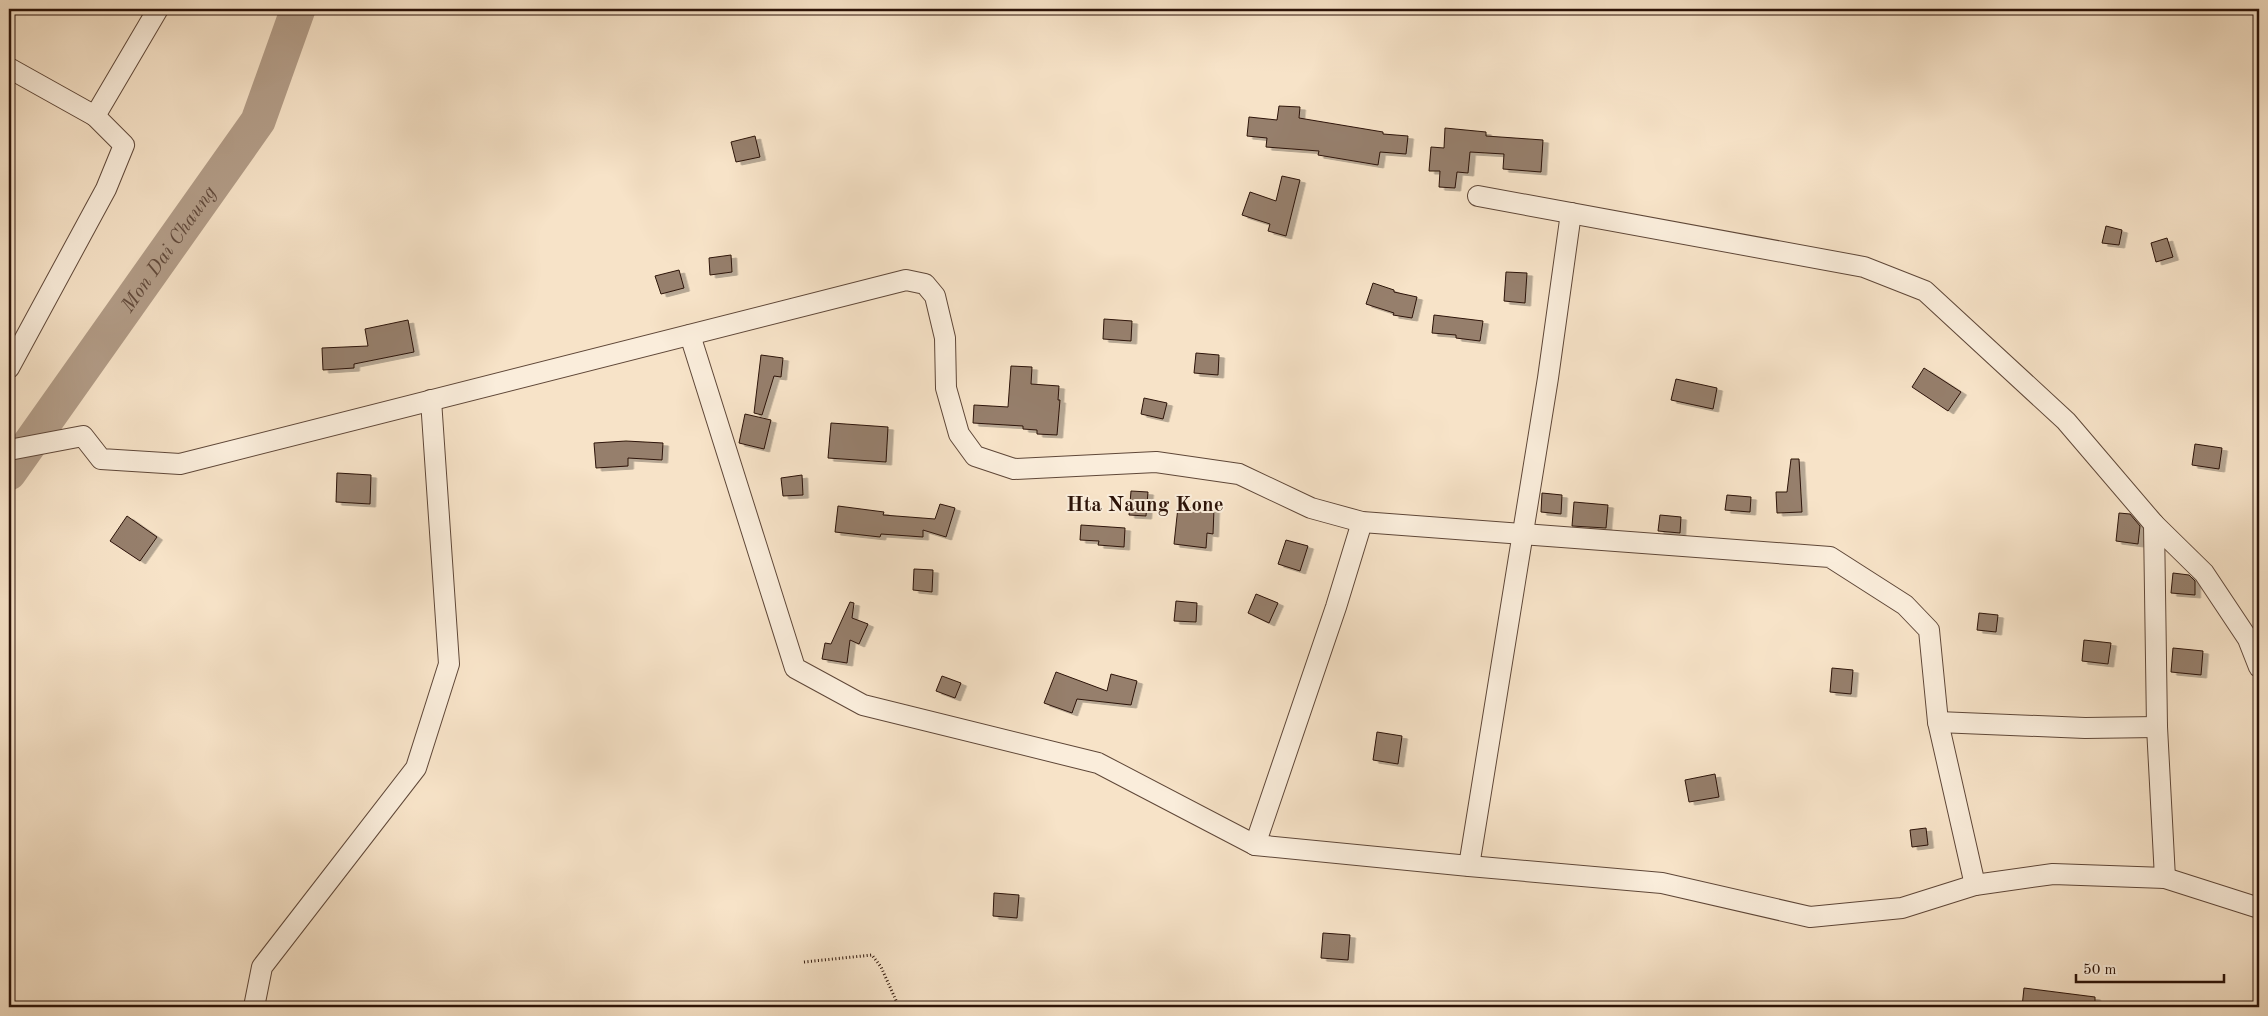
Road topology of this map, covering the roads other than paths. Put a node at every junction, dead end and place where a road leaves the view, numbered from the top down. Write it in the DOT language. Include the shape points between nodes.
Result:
graph roads {
  1 [pos="158,9"];
  2 [pos="9,68"];
  3 [pos="95,116"];
  4 [pos="1478,196"];
  5 [pos="1571,213"];
  6 [pos="690,335"];
  7 [pos="9,368"];
  8 [pos="431,400"];
  9 [pos="9,450"];
  10 [pos="1362,522"];
  11 [pos="2154,524"];
  12 [pos="1522,534"];
  13 [pos="2259,667"];
  14 [pos="1938,722"];
  15 [pos="2157,727"];
  16 [pos="1255,844"];
  17 [pos="1469,866"];
  18 [pos="2165,878"];
  19 [pos="1975,885"];
  20 [pos="2259,908"];
  21 [pos="254,1007"];
  1 -- 3 [label="street"];
  2 -- 3 [label="street"];
  3 -- 7 [label="street" via="124,145 106,189"];
  4 -- 5 [label="street"];
  5 -- 11 [label="street" via="1864,266 1925,291 2066,421"];
  5 -- 12 [label="street"];
  6 -- 8 [label="street"];
  6 -- 10 [label="street" via="906,280 925,284 935,296 945,338 946,388 959,434 975,456 1014,469 1156,462 1239,474 1311,508"];
  6 -- 16 [label="street" via="795,668 863,705 1098,763"];
  8 -- 9 [label="street" via="180,464 101,459 83,436"];
  8 -- 21 [label="street" via="449,664 416,768 262,967"];
  10 -- 12 [label="street"];
  10 -- 16 [label="street"];
  11 -- 13 [label="street" via="2204,573 2248,639"];
  11 -- 15 [label="street"];
  12 -- 14 [label="street" via="1830,556 1904,605 1929,630"];
  12 -- 17 [label="street"];
  14 -- 15 [label="street" via="2085,728"];
  14 -- 19 [label="street"];
  15 -- 18 [label="street"];
  16 -- 17 [label="street"];
  17 -- 19 [label="street" via="1662,883 1810,917 1902,908"];
  18 -- 19 [label="street" via="2053,874"];
  18 -- 20 [label="street"];
}
